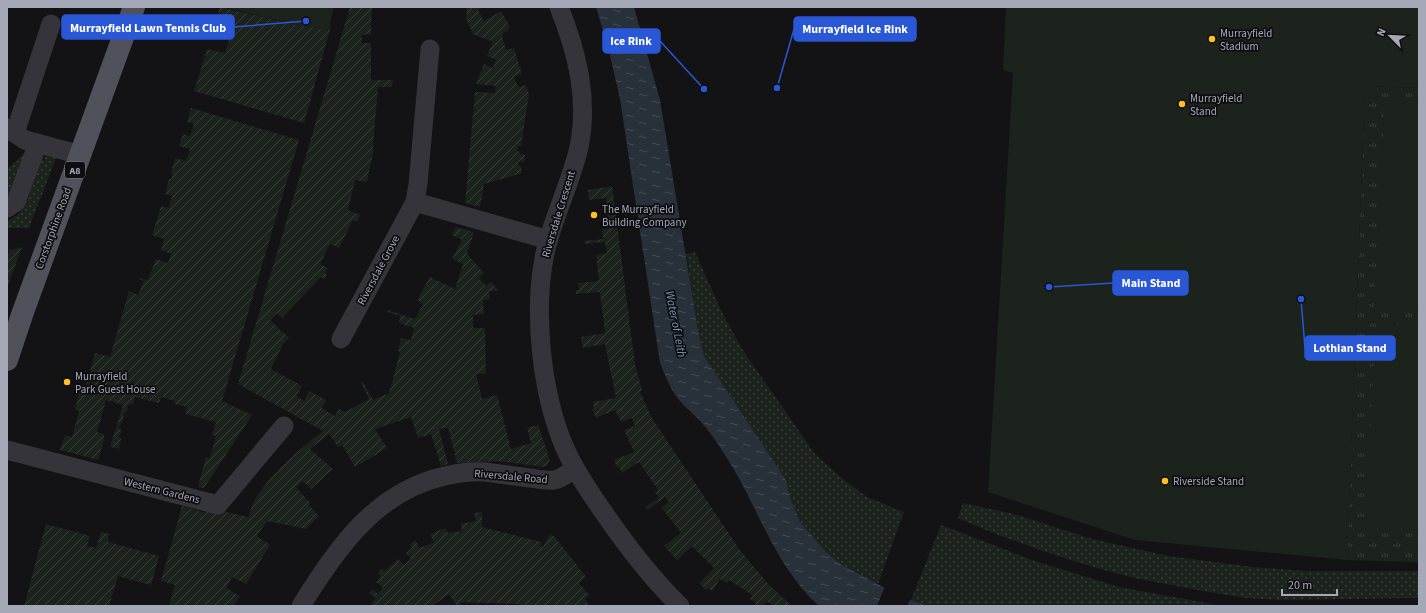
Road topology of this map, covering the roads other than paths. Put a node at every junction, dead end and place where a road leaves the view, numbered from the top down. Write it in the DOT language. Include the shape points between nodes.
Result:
graph roads {
  1 [pos="134,7"];
  2 [pos="559,7"];
  3 [pos="53,32"];
  4 [pos="430,49"];
  5 [pos="11,130"];
  6 [pos="38,143"];
  7 [pos="81,155"];
  8 [pos="415,202"];
  9 [pos="7,208"];
  10 [pos="549,240"];
  11 [pos="342,339"];
  12 [pos="7,360"];
  13 [pos="284,426"];
  14 [pos="7,450"];
  15 [pos="575,468"];
  16 [pos="301,606"];
  17 [pos="680,606"];
  1 -- 7 [label="main road, Corstorphine Road / A8"];
  2 -- 10 [label="street, Riversdale Crescent" via="574,46 583,112 579,148"];
  3 -- 5 [label="street" via="39,52 35,92"];
  4 -- 8 [label="street, Riversdale Grove"];
  5 -- 6 [label="street" via="26,140"];
  6 -- 7 [label="street"];
  6 -- 9 [label="street" via="16,202"];
  7 -- 12 [label="main road, Corstorphine Road / A8"];
  8 -- 10 [label="street"];
  8 -- 11 [label="street, Riversdale Grove"];
  10 -- 15 [label="street, Riversdale Crescent" via="541,283 542,347 553,412 564,446"];
  13 -- 14 [label="street, Western Gardens" via="218,504"];
  15 -- 16 [label="street, Riversdale Road" via="551,480 483,472 460,473 408,489 386,502 342,544"];
  15 -- 17 [label="street" via="628,548 662,589"];
}
